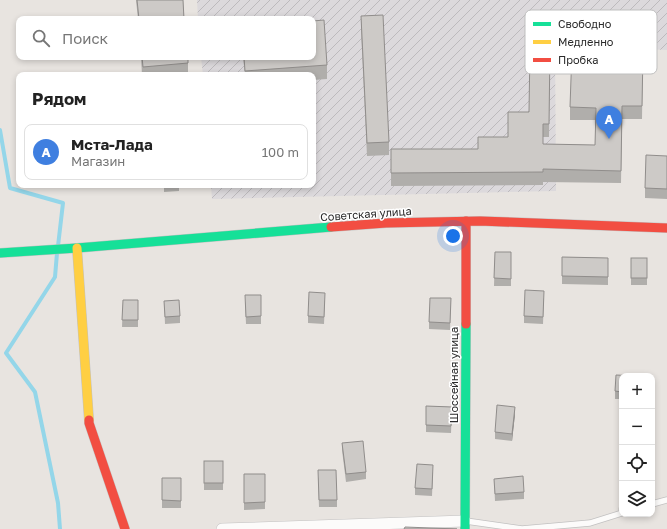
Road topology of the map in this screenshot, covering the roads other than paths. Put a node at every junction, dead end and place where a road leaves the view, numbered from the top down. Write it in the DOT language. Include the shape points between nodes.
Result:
graph roads {
  1 [pos="466,221"];
  2 [pos="667,228"];
  3 [pos="77,248"];
  4 [pos="0,253"];
  5 [pos="667,500"];
  6 [pos="655,503"];
  7 [pos="619,514"];
  8 [pos="465,525"];
  9 [pos="125,529"];
  10 [pos="222,529"];
  1 -- 2 [label="main road, Советская улица"];
  1 -- 3 [label="main road, Советская улица" via="386,223"];
  1 -- 8 [label="main road, Шоссейная улица"];
  3 -- 4 [label="main road, Советская улица"];
  3 -- 9 [label="main road" via="89,423"];
  5 -- 6 [label="lane"];
  7 -- 8 [label="lane" via="590,523 522,529"];
  8 -- 10 [label="street"];
}
